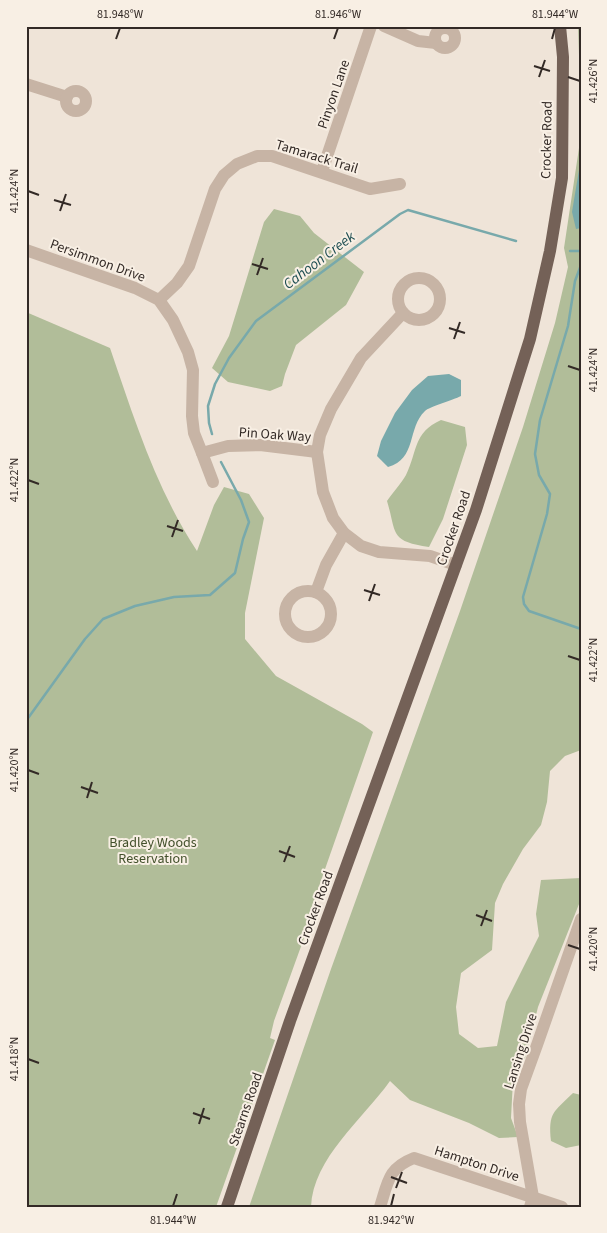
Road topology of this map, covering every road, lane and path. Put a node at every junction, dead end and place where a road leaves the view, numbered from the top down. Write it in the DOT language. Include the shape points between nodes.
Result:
graph roads {
  1 [pos="371,26"];
  2 [pos="384,26"];
  3 [pos="560,26"];
  4 [pos="436,43"];
  5 [pos="26,84"];
  6 [pos="66,97"];
  7 [pos="322,172"];
  8 [pos="400,184"];
  9 [pos="26,250"];
  10 [pos="159,300"];
  11 [pos="403,313"];
  12 [pos="317,452"];
  13 [pos="202,453"];
  14 [pos="213,482"];
  15 [pos="344,533"];
  16 [pos="456,565"];
  17 [pos="316,592"];
  18 [pos="581,919"];
  19 [pos="290,1021"];
  20 [pos="532,1202"];
  21 [pos="227,1207"];
  22 [pos="380,1207"];
  23 [pos="562,1207"];
  1 -- 7 [label="street, Pinyon Lane"];
  2 -- 4 [label="street" via="418,41"];
  3 -- 16 [label="main road, Crocker Road" via="563,57 562,178 550,251 530,339"];
  5 -- 6 [label="street"];
  7 -- 8 [label="street, Tamarack Trail" via="370,189"];
  7 -- 10 [label="street, Tamarack Trail" via="272,156 257,156 237,164 215,189 189,266"];
  9 -- 10 [label="street, Persimmon Drive" via="135,288"];
  10 -- 13 [label="street, Persimmon Drive" via="188,352 193,370 194,433"];
  11 -- 12 [label="street" via="361,358 331,409 320,434"];
  12 -- 13 [label="street, Pin Oak Way" via="260,445 228,446"];
  12 -- 15 [label="street" via="323,492 333,518"];
  13 -- 14 [label="street"];
  15 -- 16 [label="street" via="361,546 379,552 430,556"];
  15 -- 17 [label="street" via="326,565"];
  16 -- 19 [label="main road, Crocker Road"];
  18 -- 20 [label="street, Lansing Drive" via="521,1089 520,1122"];
  19 -- 21 [label="main road, Stearns Road"];
  20 -- 22 [label="street, Hampton Drive" via="414,1158 401,1163 393,1171"];
  20 -- 23 [label="street, Hampton Drive"];
}
